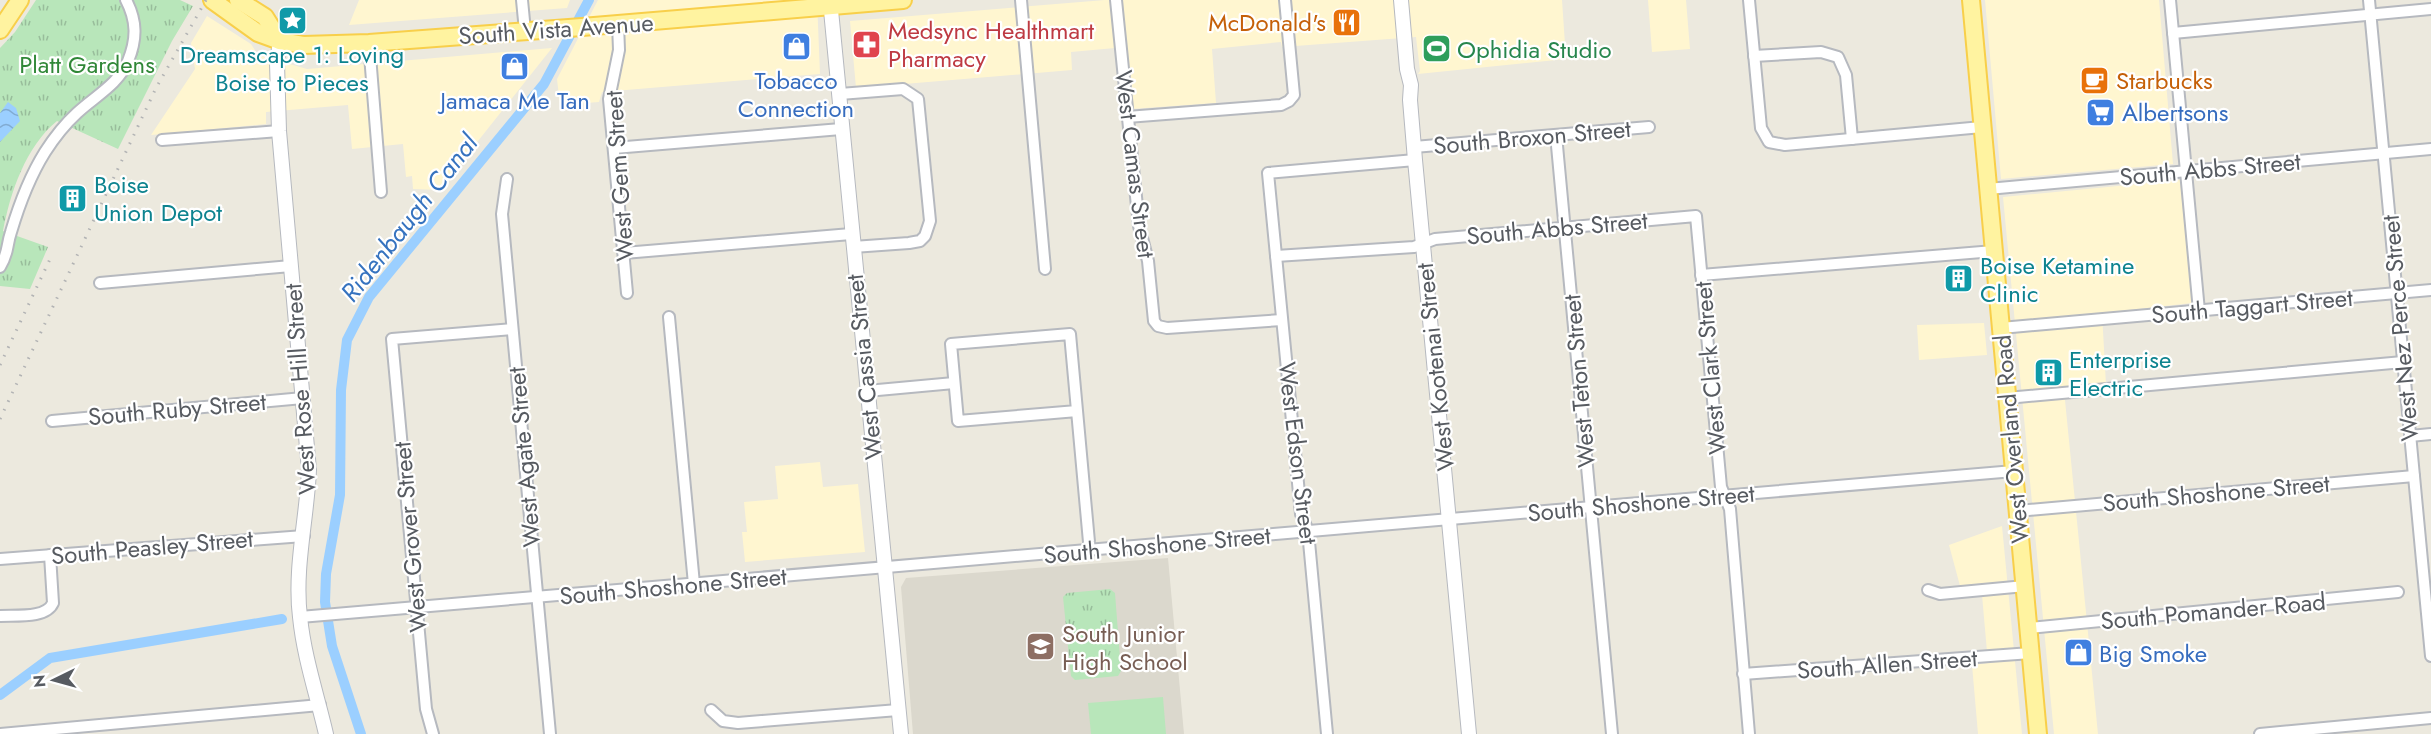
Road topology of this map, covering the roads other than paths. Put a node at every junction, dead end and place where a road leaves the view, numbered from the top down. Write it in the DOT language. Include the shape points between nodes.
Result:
graph roads {
  1 [pos="20,0"];
  2 [pos="126,0"];
  3 [pos="212,0"];
  4 [pos="238,0"];
  5 [pos="522,0"];
  6 [pos="903,0"];
  7 [pos="1021,0"];
  8 [pos="1116,0"];
  9 [pos="1285,0"];
  10 [pos="1401,0"];
  11 [pos="1749,0"];
  12 [pos="2170,0"];
  13 [pos="2368,0"];
  14 [pos="831,3"];
  15 [pos="1969,3"];
  16 [pos="2431,9"];
  17 [pos="2370,15"];
  18 [pos="618,24"];
  19 [pos="0,30"];
  20 [pos="525,31"];
  21 [pos="2173,33"];
  22 [pos="280,41"];
  23 [pos="369,43"];
  24 [pos="1754,56"];
  25 [pos="840,94"];
  26 [pos="1127,117"];
  27 [pos="1649,127"];
  28 [pos="1982,127"];
  29 [pos="841,129"];
  30 [pos="279,130"];
  31 [pos="1556,135"];
  32 [pos="1852,139"];
  33 [pos="162,140"];
  34 [pos="614,148"];
  35 [pos="2431,149"];
  36 [pos="1415,154"];
  37 [pos="2383,154"];
  38 [pos="1269,172"];
  39 [pos="2186,172"];
  40 [pos="507,180"];
  41 [pos="1988,189"];
  42 [pos="381,192"];
  43 [pos="1696,216"];
  44 [pos="1565,228"];
  45 [pos="852,241"];
  46 [pos="1423,244"];
  47 [pos="1994,251"];
  48 [pos="624,253"];
  49 [pos="1276,256"];
  50 [pos="291,266"];
  51 [pos="0,267"];
  52 [pos="1045,269"];
  53 [pos="1701,275"];
  54 [pos="100,284"];
  55 [pos="2431,290"];
  56 [pos="627,293"];
  57 [pos="2396,293"];
  58 [pos="2199,310"];
  59 [pos="669,317"];
  60 [pos="1282,320"];
  61 [pos="2001,328"];
  62 [pos="512,329"];
  63 [pos="2403,362"];
  64 [pos="954,383"];
  65 [pos="867,391"];
  66 [pos="303,398"];
  67 [pos="2007,398"];
  68 [pos="1077,411"];
  69 [pos="52,420"];
  70 [pos="2431,434"];
  71 [pos="2410,436"];
  72 [pos="2014,471"];
  73 [pos="2414,476"];
  74 [pos="1726,496"];
  75 [pos="1591,507"];
  76 [pos="2018,511"];
  77 [pos="1450,519"];
  78 [pos="1308,531"];
  79 [pos="304,536"];
  80 [pos="1090,550"];
  81 [pos="50,555"];
  82 [pos="0,559"];
  83 [pos="884,569"];
  84 [pos="2427,582"];
  85 [pos="694,584"];
  86 [pos="2025,586"];
  87 [pos="1928,591"];
  88 [pos="2398,592"];
  89 [pos="537,597"];
  90 [pos="416,608"];
  91 [pos="0,616"];
  92 [pos="300,617"];
  93 [pos="2029,628"];
  94 [pos="2031,653"];
  95 [pos="2431,656"];
  96 [pos="1743,674"];
  97 [pos="320,705"];
  98 [pos="711,710"];
  99 [pos="898,710"];
  100 [pos="2431,718"];
  101 [pos="0,734"];
  102 [pos="326,734"];
  103 [pos="433,734"];
  104 [pos="550,734"];
  105 [pos="901,734"];
  106 [pos="1327,734"];
  107 [pos="1469,734"];
  108 [pos="1612,734"];
  109 [pos="1749,734"];
  110 [pos="2038,734"];
  111 [pos="2260,734"];
  1 -- 19 [label="main road"];
  2 -- 51 [label="street" via="135,22 128,63 118,79 76,114 44,153 27,188 10,235 8,255"];
  3 -- 22 [label="main road, South Vista Avenue" via="258,33"];
  4 -- 22 [label="main road" via="265,17"];
  5 -- 20 [label="street"];
  6 -- 14 [label="main road, South Vista Avenue"];
  7 -- 52 [label="street"];
  8 -- 26 [label="street, West Camas Street"];
  9 -- 26 [label="street" via="1294,95 1289,101 1281,105"];
  10 -- 36 [label="street, West Kootenai Street"];
  11 -- 24 [label="street"];
  12 -- 21 [label="street"];
  13 -- 17 [label="street, West Nez Perce Street"];
  14 -- 18 [label="main road, South Vista Avenue"];
  14 -- 25 [label="street, West Cassia Street"];
  15 -- 28 [label="main road, West Overland Road"];
  16 -- 17 [label="street"];
  17 -- 21 [label="street"];
  17 -- 37 [label="street, West Nez Perce Street"];
  18 -- 20 [label="main road, South Vista Avenue"];
  18 -- 34 [label="street, West Gem Street" via="619,50 609,99"];
  20 -- 23 [label="main road, South Vista Avenue"];
  21 -- 39 [label="street"];
  22 -- 23 [label="main road, South Vista Avenue" via="303,45"];
  22 -- 30 [label="street, West Rose Hill Street"];
  23 -- 42 [label="street"];
  24 -- 32 [label="street" via="1821,52 1838,57 1846,75"];
  24 -- 32 [label="street" via="1761,128 1769,142 1785,145"];
  25 -- 29 [label="street, West Cassia Street"];
  25 -- 45 [label="street" via="903,89 918,99 930,221 920,241"];
  26 -- 60 [label="street, West Camas Street" via="1152,315 1158,326"];
  27 -- 31 [label="street, South Broxon Street"];
  28 -- 32 [label="street"];
  28 -- 41 [label="main road, West Overland Road"];
  29 -- 34 [label="street"];
  29 -- 45 [label="street, West Cassia Street"];
  30 -- 33 [label="street"];
  30 -- 50 [label="street, West Rose Hill Street"];
  31 -- 36 [label="street, South Broxon Street"];
  31 -- 44 [label="street, West Teton Street"];
  34 -- 48 [label="street, West Gem Street"];
  35 -- 37 [label="street, South Abbs Street"];
  36 -- 38 [label="street, South Broxon Street"];
  36 -- 46 [label="street, West Kootenai Street"];
  37 -- 39 [label="street, South Abbs Street"];
  37 -- 57 [label="street, West Nez Perce Street"];
  38 -- 49 [label="street, West Edson Street"];
  39 -- 41 [label="street, South Abbs Street"];
  39 -- 58 [label="street"];
  40 -- 62 [label="street, West Agate Street" via="502,213"];
  41 -- 47 [label="main road, West Overland Road"];
  43 -- 44 [label="street, South Abbs Street"];
  43 -- 53 [label="street, West Clark Street"];
  44 -- 46 [label="street, South Abbs Street" via="1435,239"];
  44 -- 75 [label="street, West Teton Street"];
  45 -- 48 [label="street"];
  45 -- 65 [label="street, West Cassia Street"];
  46 -- 49 [label="street, South Abbs Street"];
  46 -- 77 [label="street, West Kootenai Street"];
  47 -- 53 [label="street"];
  47 -- 61 [label="main road, West Overland Road"];
  48 -- 56 [label="street, West Gem Street"];
  49 -- 60 [label="street, West Edson Street"];
  50 -- 54 [label="street"];
  50 -- 66 [label="street, West Rose Hill Street"];
  53 -- 74 [label="street, West Clark Street" via="1721,487"];
  55 -- 57 [label="street, South Taggart Street"];
  57 -- 58 [label="street, South Taggart Street"];
  57 -- 63 [label="street, West Nez Perce Street"];
  58 -- 61 [label="street, South Taggart Street"];
  59 -- 85 [label="street"];
  60 -- 78 [label="street, West Edson Street" via="1301,514"];
  61 -- 67 [label="main road, West Overland Road"];
  62 -- 89 [label="street, West Agate Street"];
  62 -- 90 [label="street, West Grover Street" via="392,339"];
  63 -- 67 [label="street"];
  63 -- 71 [label="street, West Nez Perce Street"];
  64 -- 65 [label="street"];
  64 -- 68 [label="street" via="958,421"];
  64 -- 68 [label="street" via="951,344 1070,334"];
  65 -- 83 [label="street, West Cassia Street"];
  66 -- 69 [label="street, South Ruby Street"];
  66 -- 79 [label="street, West Rose Hill Street" via="309,470"];
  67 -- 72 [label="main road, West Overland Road"];
  68 -- 80 [label="street"];
  70 -- 71 [label="street"];
  71 -- 73 [label="street, West Nez Perce Street"];
  72 -- 74 [label="street, South Shoshone Street"];
  72 -- 76 [label="main road, West Overland Road"];
  73 -- 76 [label="street, South Shoshone Street"];
  73 -- 84 [label="street, West Nez Perce Street"];
  74 -- 75 [label="street, South Shoshone Street"];
  74 -- 96 [label="street, West Clark Street"];
  75 -- 77 [label="street, South Shoshone Street"];
  75 -- 108 [label="street, West Teton Street"];
  76 -- 86 [label="main road, West Overland Road"];
  77 -- 78 [label="street, South Shoshone Street"];
  77 -- 107 [label="street, West Kootenai Street"];
  78 -- 80 [label="street, South Shoshone Street"];
  78 -- 106 [label="street, West Edson Street"];
  79 -- 81 [label="street, South Peasley Street"];
  79 -- 92 [label="street, West Rose Hill Street"];
  80 -- 83 [label="street, South Shoshone Street"];
  81 -- 82 [label="street, South Peasley Street"];
  81 -- 91 [label="street" via="51,608 42,613"];
  83 -- 85 [label="street, South Shoshone Street"];
  83 -- 99 [label="street, West Cassia Street"];
  84 -- 95 [label="street, West Nez Perce Street"];
  85 -- 89 [label="street, South Shoshone Street"];
  86 -- 87 [label="street" via="1940,594"];
  86 -- 93 [label="main road, West Overland Road"];
  88 -- 93 [label="street, South Pomander Road"];
  89 -- 90 [label="street, South Shoshone Street"];
  89 -- 104 [label="street, West Agate Street"];
  90 -- 92 [label="street, South Shoshone Street"];
  90 -- 103 [label="street, West Grover Street" via="426,709"];
  92 -- 97 [label="street, West Rose Hill Street"];
  93 -- 94 [label="main road, West Overland Road"];
  94 -- 96 [label="street, South Allen Street"];
  94 -- 110 [label="main road, West Overland Road"];
  96 -- 109 [label="street, West Clark Street"];
  97 -- 101 [label="street"];
  97 -- 102 [label="street, West Rose Hill Street"];
  98 -- 99 [label="street" via="723,721 738,723"];
  99 -- 105 [label="street, West Cassia Street"];
  100 -- 111 [label="street"];
}
